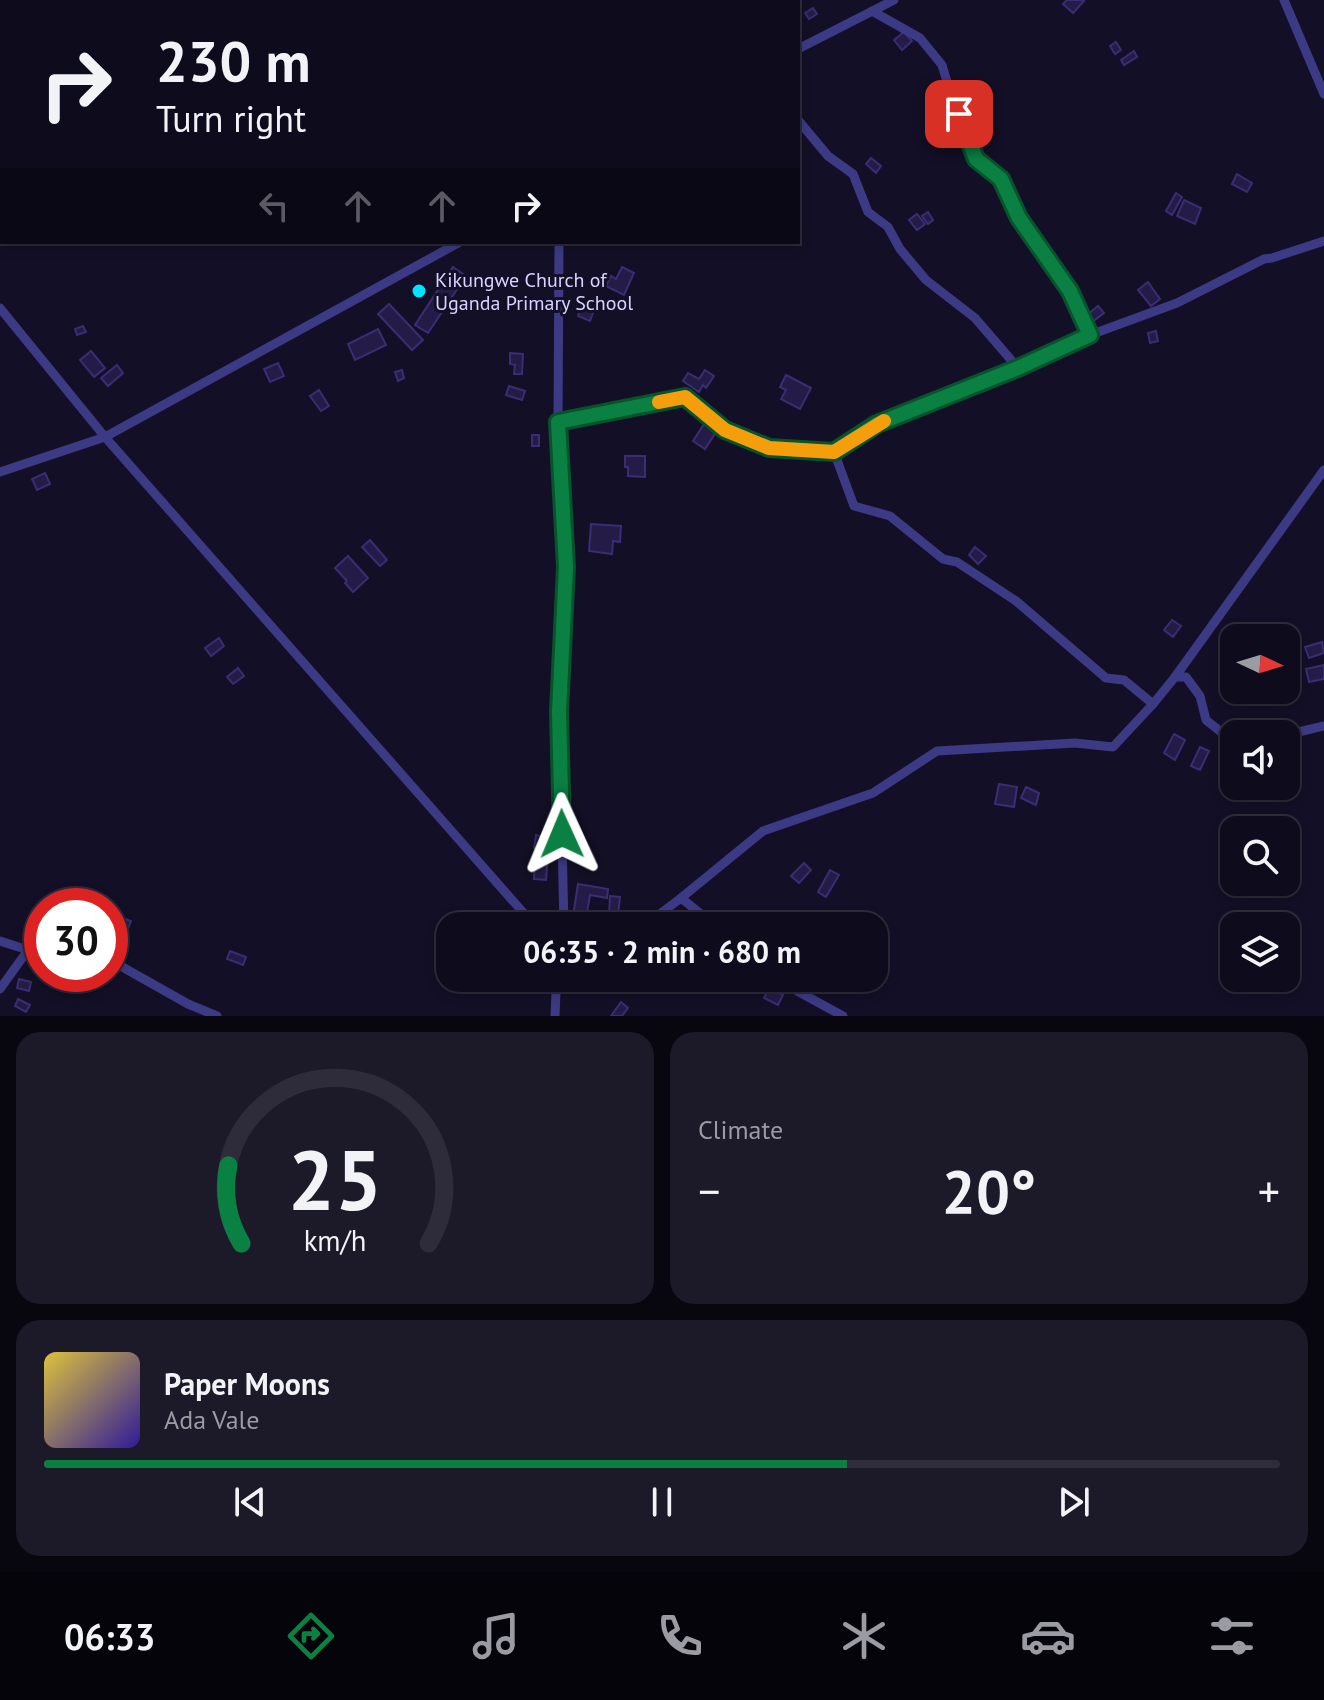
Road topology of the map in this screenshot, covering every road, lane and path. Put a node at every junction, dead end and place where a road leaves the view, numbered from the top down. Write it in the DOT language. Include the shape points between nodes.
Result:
graph roads {
  1 [pos="894,0"];
  2 [pos="1284,0"];
  3 [pos="872,11"];
  4 [pos="800,48"];
  5 [pos="1324,94"];
  6 [pos="800,122"];
  7 [pos="1324,241"];
  8 [pos="456,244"];
  9 [pos="559,244"];
  10 [pos="0,308"];
  11 [pos="1090,335"];
  12 [pos="1018,368"];
  13 [pos="558,422"];
  14 [pos="105,437"];
  15 [pos="834,452"];
  16 [pos="1324,470"];
  17 [pos="0,472"];
  18 [pos="1175,677"];
  19 [pos="1153,704"];
  20 [pos="1324,726"];
  21 [pos="1220,731"];
  22 [pos="1300,732"];
  23 [pos="681,898"];
  24 [pos="523,912"];
  25 [pos="564,912"];
  26 [pos="662,912"];
  27 [pos="698,912"];
  28 [pos="0,941"];
  29 [pos="24,949"];
  30 [pos="24,956"];
  31 [pos="128,970"];
  32 [pos="0,989"];
  33 [pos="556,992"];
  34 [pos="799,992"];
  35 [pos="217,1016"];
  36 [pos="555,1016"];
  37 [pos="843,1016"];
  1 -- 3 [label="street"];
  2 -- 5 [label="street"];
  3 -- 4 [label="street"];
  3 -- 11 [label="street" via="920,38 942,65 976,159 1001,179 1019,218 1070,291"];
  6 -- 12 [label="street" via="828,156 853,174 868,212 888,227 926,280 975,318"];
  7 -- 11 [label="street" via="1264,259 1177,303"];
  8 -- 14 [label="street"];
  9 -- 13 [label="street"];
  10 -- 14 [label="street"];
  11 -- 12 [label="street"];
  12 -- 15 [label="street" via="877,424"];
  13 -- 15 [label="street" via="685,397 725,430 769,448"];
  13 -- 25 [label="street" via="566,567 559,712"];
  14 -- 17 [label="street"];
  14 -- 24 [label="street"];
  15 -- 19 [label="street" via="854,506 890,516 943,559 957,562 1016,601 1106,678 1124,680"];
  16 -- 18 [label="street"];
  18 -- 19 [label="street"];
  18 -- 21 [label="street" via="1186,677 1200,696 1206,720"];
  19 -- 23 [label="street" via="1113,747 1075,743 937,751 873,793 763,831"];
  20 -- 22 [label="street"];
  23 -- 26 [label="street"];
  23 -- 27 [label="street"];
  28 -- 29 [label="street"];
  30 -- 32 [label="street"];
  31 -- 35 [label="street"];
  33 -- 36 [label="street"];
  34 -- 37 [label="street"];
}
